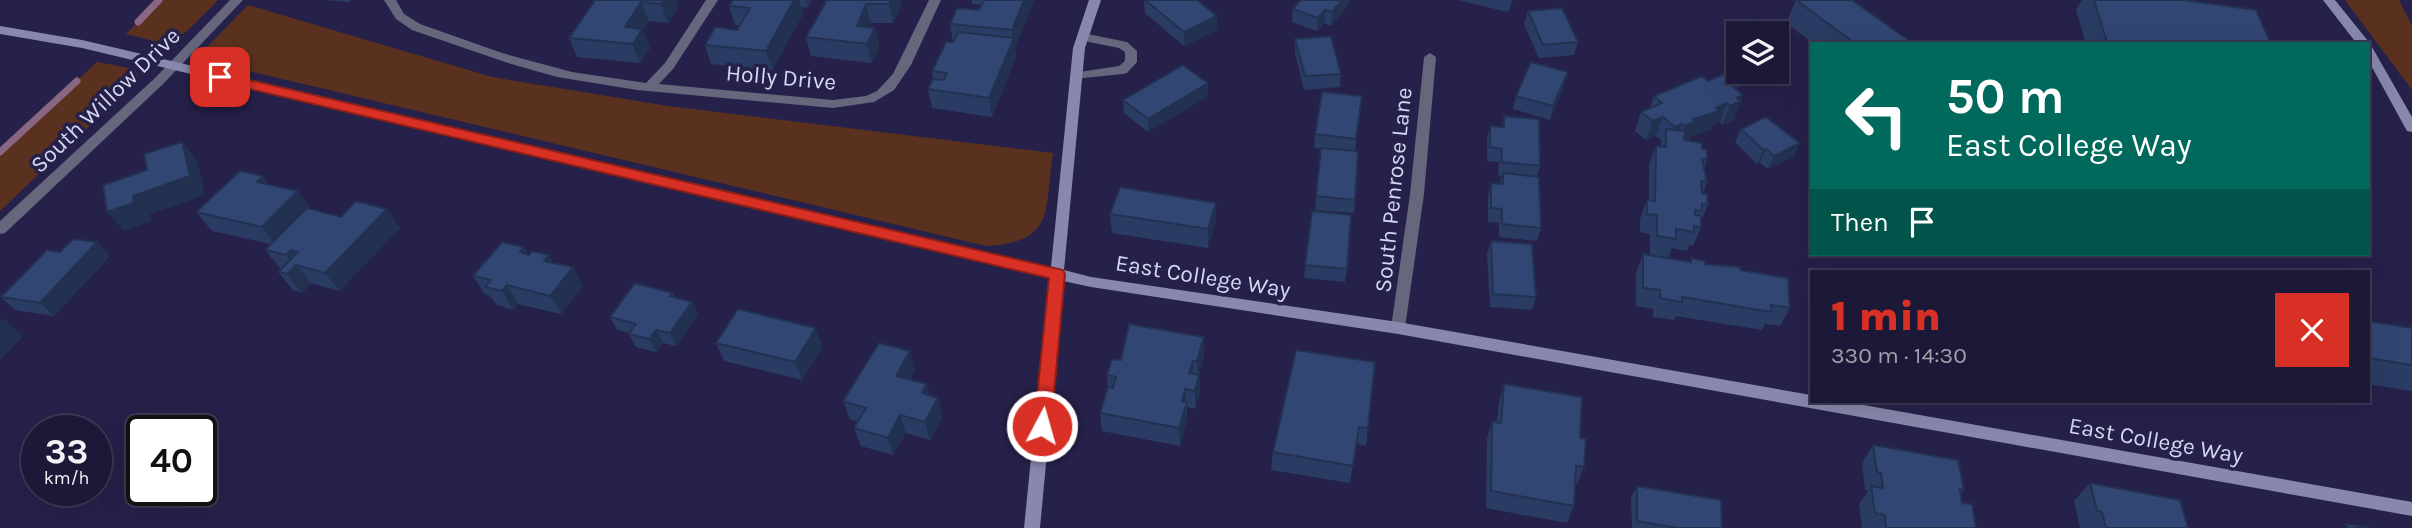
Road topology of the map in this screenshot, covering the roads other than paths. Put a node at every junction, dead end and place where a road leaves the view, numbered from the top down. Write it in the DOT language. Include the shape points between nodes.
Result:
graph roads {
  1 [pos="237,0"];
  2 [pos="390,0"];
  3 [pos="712,0"];
  4 [pos="935,0"];
  5 [pos="1095,0"];
  6 [pos="2329,0"];
  7 [pos="0,30"];
  8 [pos="1083,37"];
  9 [pos="2362,42"];
  10 [pos="2370,54"];
  11 [pos="1430,57"];
  12 [pos="173,66"];
  13 [pos="1077,76"];
  14 [pos="650,86"];
  15 [pos="2412,128"];
  16 [pos="0,229"];
  17 [pos="1057,274"];
  18 [pos="1398,328"];
  19 [pos="1810,402"];
  20 [pos="1818,403"];
  21 [pos="2412,509"];
  22 [pos="1032,528"];
  1 -- 12 [label="street, South Willow Drive"];
  2 -- 14 [label="street, Holly Drive" via="394,13 411,25 527,65"];
  3 -- 14 [label="street"];
  4 -- 14 [label="street, Holly Drive" via="900,72 882,94 858,103"];
  5 -- 8 [label="street"];
  6 -- 9 [label="street"];
  7 -- 12 [label="street, East College Way"];
  8 -- 13 [label="street"];
  8 -- 13 [label="street" via="1123,45 1131,51 1131,62 1124,70"];
  10 -- 15 [label="street"];
  11 -- 18 [label="street, South Penrose Lane"];
  12 -- 16 [label="street, South Willow Drive"];
  12 -- 17 [label="street, East College Way"];
  13 -- 17 [label="street"];
  17 -- 18 [label="street, East College Way"];
  17 -- 22 [label="street"];
  18 -- 19 [label="street, East College Way"];
  20 -- 21 [label="street, East College Way"];
}
